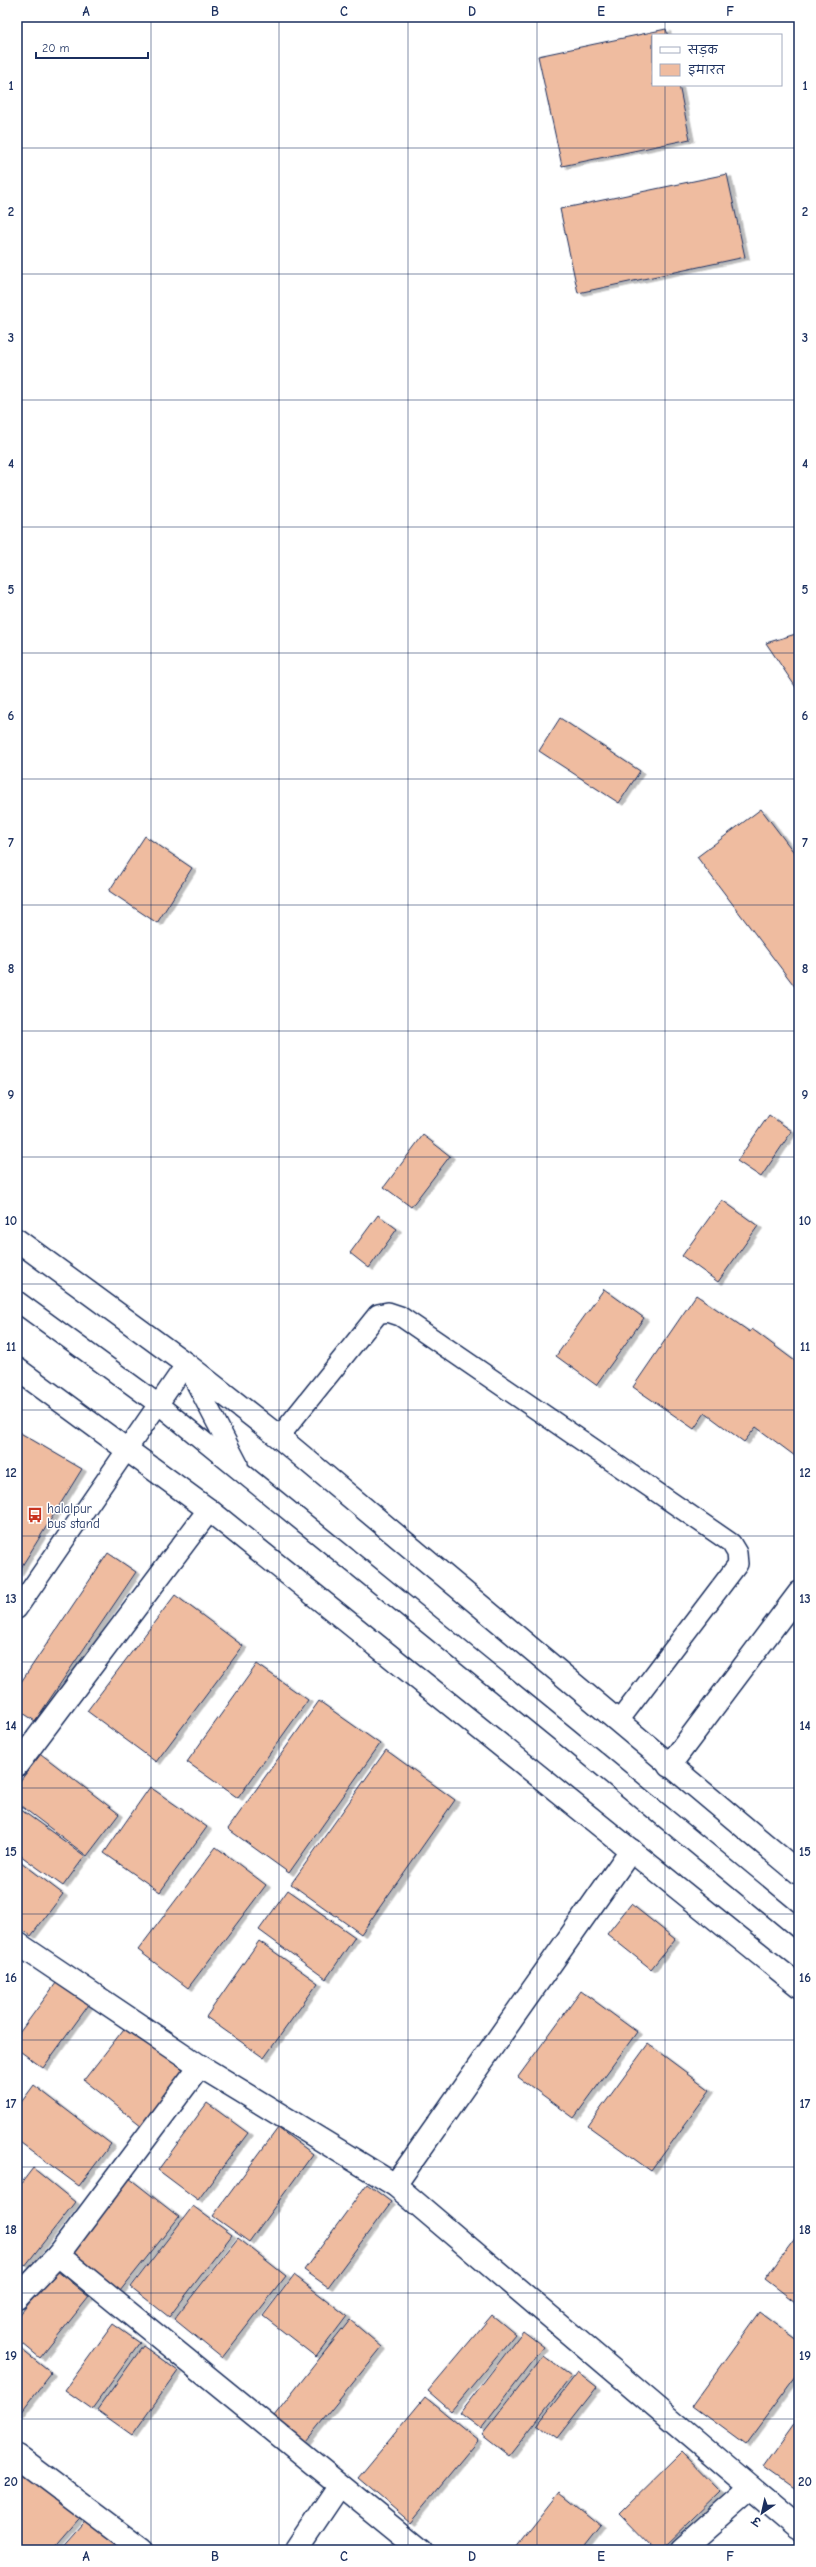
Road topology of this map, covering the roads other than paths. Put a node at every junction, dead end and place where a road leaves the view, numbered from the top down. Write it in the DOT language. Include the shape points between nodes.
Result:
graph roads {
  1 [pos="17,1240"];
  2 [pos="17,1301"];
  3 [pos="186,1364"];
  4 [pos="17,1369"];
  5 [pos="158,1404"];
  6 [pos="279,1437"];
  7 [pos="126,1451"];
  8 [pos="241,1471"];
  9 [pos="209,1510"];
  10 [pos="799,1593"];
  11 [pos="17,1609"];
  12 [pos="618,1722"];
  13 [pos="17,1765"];
  14 [pos="669,1766"];
  15 [pos="631,1850"];
  16 [pos="799,1873"];
  17 [pos="799,1929"];
  18 [pos="17,1943"];
  19 [pos="799,1986"];
  20 [pos="200,2066"];
  21 [pos="395,2185"];
  22 [pos="58,2255"];
  23 [pos="17,2298"];
  24 [pos="17,2456"];
  25 [pos="339,2486"];
  26 [pos="751,2488"];
  27 [pos="799,2528"];
  28 [pos="142,2550"];
  29 [pos="296,2550"];
  30 [pos="420,2550"];
  31 [pos="681,2550"];
  1 -- 3 [label="street"];
  2 -- 5 [label="lane"];
  3 -- 5 [label="lane"];
  3 -- 6 [label="street"];
  3 -- 8 [label="lane"];
  4 -- 7 [label="street"];
  5 -- 7 [label="lane"];
  5 -- 8 [label="lane"];
  6 -- 12 [label="street"];
  6 -- 12 [label="lane" via="378,1314 388,1312 400,1316 732,1543 737,1553 738,1564"];
  7 -- 9 [label="street"];
  7 -- 11 [label="lane"];
  8 -- 17 [label="lane"];
  9 -- 13 [label="street"];
  9 -- 15 [label="street"];
  10 -- 14 [label="street"];
  12 -- 14 [label="street"];
  14 -- 16 [label="street"];
  15 -- 19 [label="street"];
  15 -- 21 [label="street"];
  18 -- 20 [label="street"];
  20 -- 21 [label="street"];
  20 -- 22 [label="street"];
  21 -- 26 [label="street"];
  22 -- 23 [label="street"];
  22 -- 25 [label="street"];
  24 -- 28 [label="street"];
  25 -- 29 [label="street"];
  25 -- 30 [label="street"];
  26 -- 27 [label="street"];
  26 -- 31 [label="street"];
}
